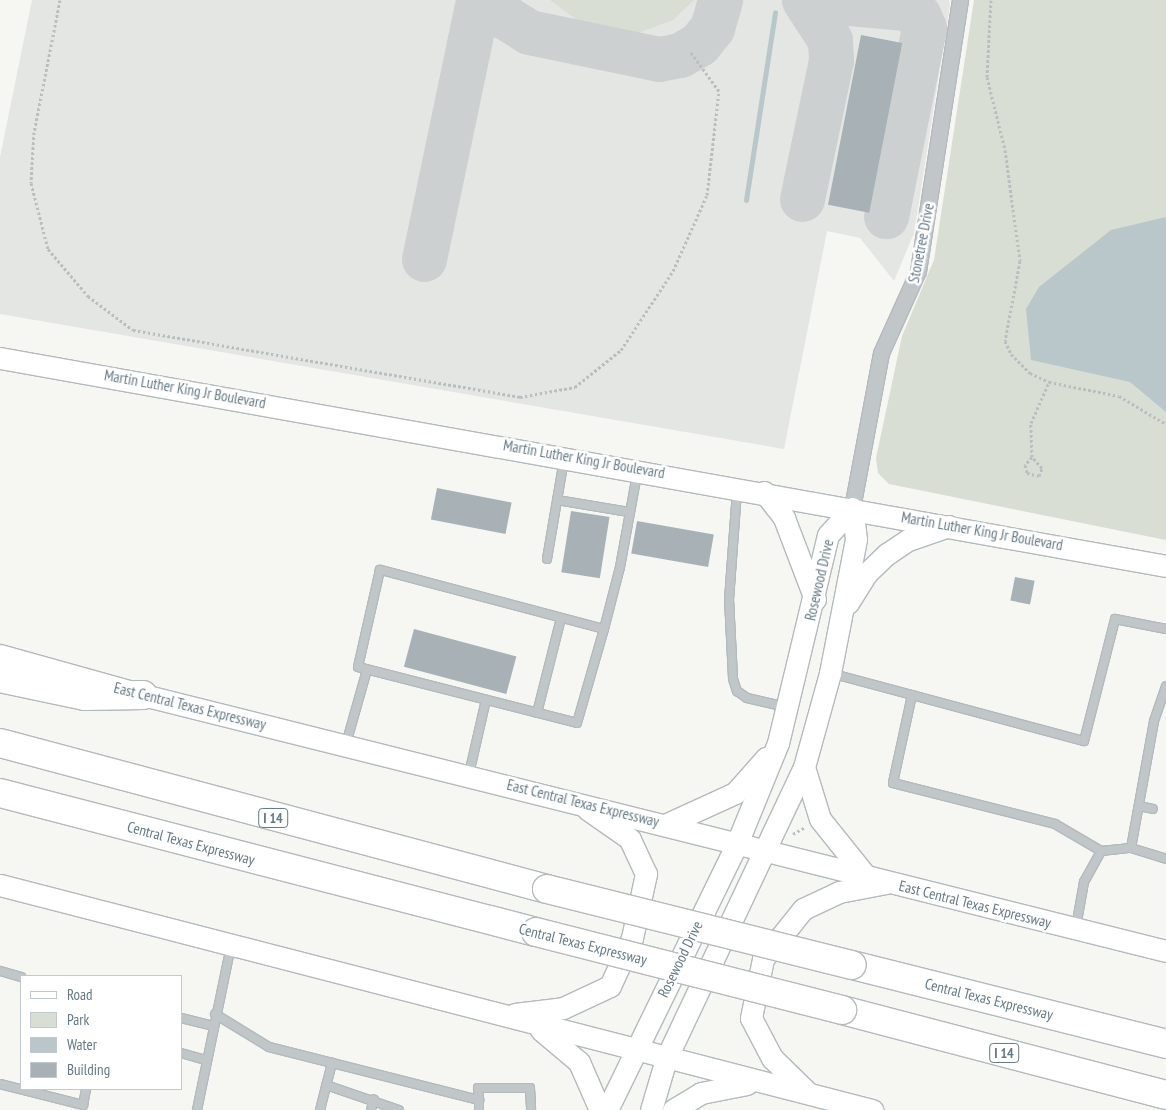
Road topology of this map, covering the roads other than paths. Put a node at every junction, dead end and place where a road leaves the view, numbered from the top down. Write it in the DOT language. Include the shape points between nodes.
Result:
graph roads {
  1 [pos="960,0"];
  2 [pos="0,358"];
  3 [pos="565,456"];
  4 [pos="638,469"];
  5 [pos="738,487"];
  6 [pos="764,492"];
  7 [pos="557,500"];
  8 [pos="852,508"];
  9 [pos="629,512"];
  10 [pos="951,526"];
  11 [pos="546,559"];
  12 [pos="1166,566"];
  13 [pos="815,599"];
  14 [pos="842,614"];
  15 [pos="561,618"];
  16 [pos="1166,629"];
  17 [pos="604,630"];
  18 [pos="0,655"];
  19 [pos="367,670"];
  20 [pos="830,673"];
  21 [pos="0,678"];
  22 [pos="1166,686"];
  23 [pos="143,695"];
  24 [pos="912,695"];
  25 [pos="486,700"];
  26 [pos="789,707"];
  27 [pos="538,713"];
  28 [pos="0,743"];
  29 [pos="778,743"];
  30 [pos="346,744"];
  31 [pos="804,767"];
  32 [pos="469,774"];
  33 [pos="0,793"];
  34 [pos="576,801"];
  35 [pos="1139,806"];
  36 [pos="1152,809"];
  37 [pos="667,824"];
  38 [pos="738,841"];
  39 [pos="1131,848"];
  40 [pos="766,850"];
  41 [pos="1101,851"];
  42 [pos="1166,859"];
  43 [pos="864,874"];
  44 [pos="891,882"];
  45 [pos="0,885"];
  46 [pos="1076,929"];
  47 [pos="232,942"];
  48 [pos="1166,951"];
  49 [pos="0,971"];
  50 [pos="20,977"];
  51 [pos="215,1014"];
  52 [pos="505,1015"];
  53 [pos="182,1018"];
  54 [pos="528,1021"];
  55 [pos="212,1026"];
  56 [pos="1166,1030"];
  57 [pos="1117,1031"];
  58 [pos="1166,1044"];
  59 [pos="635,1050"];
  60 [pos="182,1053"];
  61 [pos="666,1059"];
  62 [pos="206,1060"];
  63 [pos="332,1063"];
  64 [pos="763,1083"];
  65 [pos="0,1084"];
  66 [pos="326,1085"];
  67 [pos="20,1089"];
  68 [pos="23,1090"];
  69 [pos="86,1090"];
  70 [pos="810,1094"];
  71 [pos="1166,1095"];
  72 [pos="374,1099"];
  73 [pos="479,1100"];
  74 [pos="867,1109"];
  75 [pos="197,1110"];
  76 [pos="320,1110"];
  77 [pos="371,1110"];
  78 [pos="399,1110"];
  79 [pos="479,1110"];
  80 [pos="531,1110"];
  81 [pos="600,1110"];
  82 [pos="607,1110"];
  83 [pos="651,1110"];
  84 [pos="673,1110"];
  1 -- 8 [label="street, Stonetree Drive" via="918,272 881,353"];
  2 -- 3 [label="main road, Martin Luther King Jr Boulevard"];
  3 -- 4 [label="main road, Martin Luther King Jr Boulevard"];
  3 -- 7 [label="lane"];
  4 -- 5 [label="main road, Martin Luther King Jr Boulevard"];
  4 -- 9 [label="lane"];
  5 -- 6 [label="main road, Martin Luther King Jr Boulevard"];
  5 -- 26 [label="lane" via="729,599 733,679 737,691 747,698"];
  6 -- 8 [label="main road, Martin Luther King Jr Boulevard"];
  6 -- 13 [label="main road" via="784,518"];
  7 -- 9 [label="lane"];
  7 -- 11 [label="lane"];
  8 -- 10 [label="main road, Martin Luther King Jr Boulevard"];
  8 -- 13 [label="main road, Rosewood Drive" via="828,535"];
  8 -- 14 [label="main road, Rosewood Drive" via="856,539"];
  9 -- 17 [label="lane"];
  10 -- 12 [label="main road, Martin Luther King Jr Boulevard"];
  10 -- 14 [label="main road" via="908,540 887,554 867,573"];
  13 -- 26 [label="main road, Rosewood Drive"];
  14 -- 20 [label="main road, Rosewood Drive"];
  15 -- 17 [label="lane"];
  15 -- 19 [label="lane" via="380,570 358,667"];
  15 -- 27 [label="lane"];
  16 -- 24 [label="lane" via="1115,620 1084,742"];
  17 -- 27 [label="lane" via="577,723"];
  18 -- 23 [label="main road, East Central Texas Expressway"];
  19 -- 25 [label="lane"];
  19 -- 30 [label="lane"];
  20 -- 24 [label="lane"];
  20 -- 31 [label="main road, Rosewood Drive"];
  21 -- 23 [label="highway" via="85,696"];
  22 -- 35 [label="lane" via="1154,721"];
  23 -- 30 [label="main road, East Central Texas Expressway"];
  24 -- 41 [label="lane" via="893,783 1055,824"];
  25 -- 27 [label="lane"];
  25 -- 32 [label="lane"];
  26 -- 29 [label="main road, Rosewood Drive"];
  28 -- 57 [label="highway, Central Texas Expressway / I 14, bridge" via="547,889"];
  29 -- 37 [label="main road" via="735,794"];
  29 -- 38 [label="main road, Rosewood Drive"];
  30 -- 32 [label="main road, East Central Texas Expressway"];
  31 -- 40 [label="main road, Rosewood Drive"];
  31 -- 43 [label="main road" via="820,819"];
  32 -- 34 [label="main road, East Central Texas Expressway"];
  33 -- 71 [label="highway, Central Texas Expressway / I 14, bridge"];
  34 -- 37 [label="main road, East Central Texas Expressway"];
  34 -- 52 [label="main road" via="630,839 646,874 632,938 610,986 564,1008"];
  35 -- 36 [label="lane"];
  35 -- 39 [label="lane"];
  37 -- 38 [label="main road, East Central Texas Expressway"];
  38 -- 40 [label="main road, East Central Texas Expressway"];
  38 -- 59 [label="main road, Rosewood Drive"];
  39 -- 41 [label="lane"];
  39 -- 42 [label="lane"];
  40 -- 43 [label="main road, East Central Texas Expressway"];
  40 -- 61 [label="main road, Rosewood Drive"];
  41 -- 46 [label="lane" via="1084,882"];
  43 -- 44 [label="main road, East Central Texas Expressway"];
  44 -- 46 [label="main road, East Central Texas Expressway"];
  44 -- 70 [label="main road" via="839,892 803,909 763,959 751,1018 772,1058"];
  45 -- 47 [label="main road"];
  46 -- 48 [label="main road, East Central Texas Expressway"];
  47 -- 51 [label="lane"];
  47 -- 52 [label="main road"];
  49 -- 50 [label="lane"];
  51 -- 55 [label="lane"];
  51 -- 63 [label="lane" via="257,1042"];
  52 -- 54 [label="main road"];
  53 -- 55 [label="lane"];
  54 -- 59 [label="main road"];
  54 -- 81 [label="main road" via="563,1044 579,1062"];
  55 -- 62 [label="lane"];
  56 -- 57 [label="highway"];
  57 -- 58 [label="highway, Central Texas Expressway / I 14"];
  59 -- 61 [label="main road"];
  59 -- 82 [label="main road, Rosewood Drive"];
  60 -- 62 [label="lane"];
  61 -- 64 [label="main road"];
  61 -- 83 [label="main road, Rosewood Drive"];
  62 -- 75 [label="lane"];
  63 -- 66 [label="lane"];
  63 -- 73 [label="lane"];
  64 -- 70 [label="main road"];
  64 -- 84 [label="main road" via="709,1090"];
  65 -- 67 [label="lane"];
  66 -- 72 [label="lane"];
  66 -- 76 [label="lane"];
  68 -- 69 [label="lane" via="82,1105"];
  70 -- 74 [label="main road"];
  72 -- 77 [label="lane"];
  72 -- 78 [label="lane"];
  73 -- 79 [label="lane"];
  73 -- 80 [label="lane" via="478,1088 530,1088"];
}
